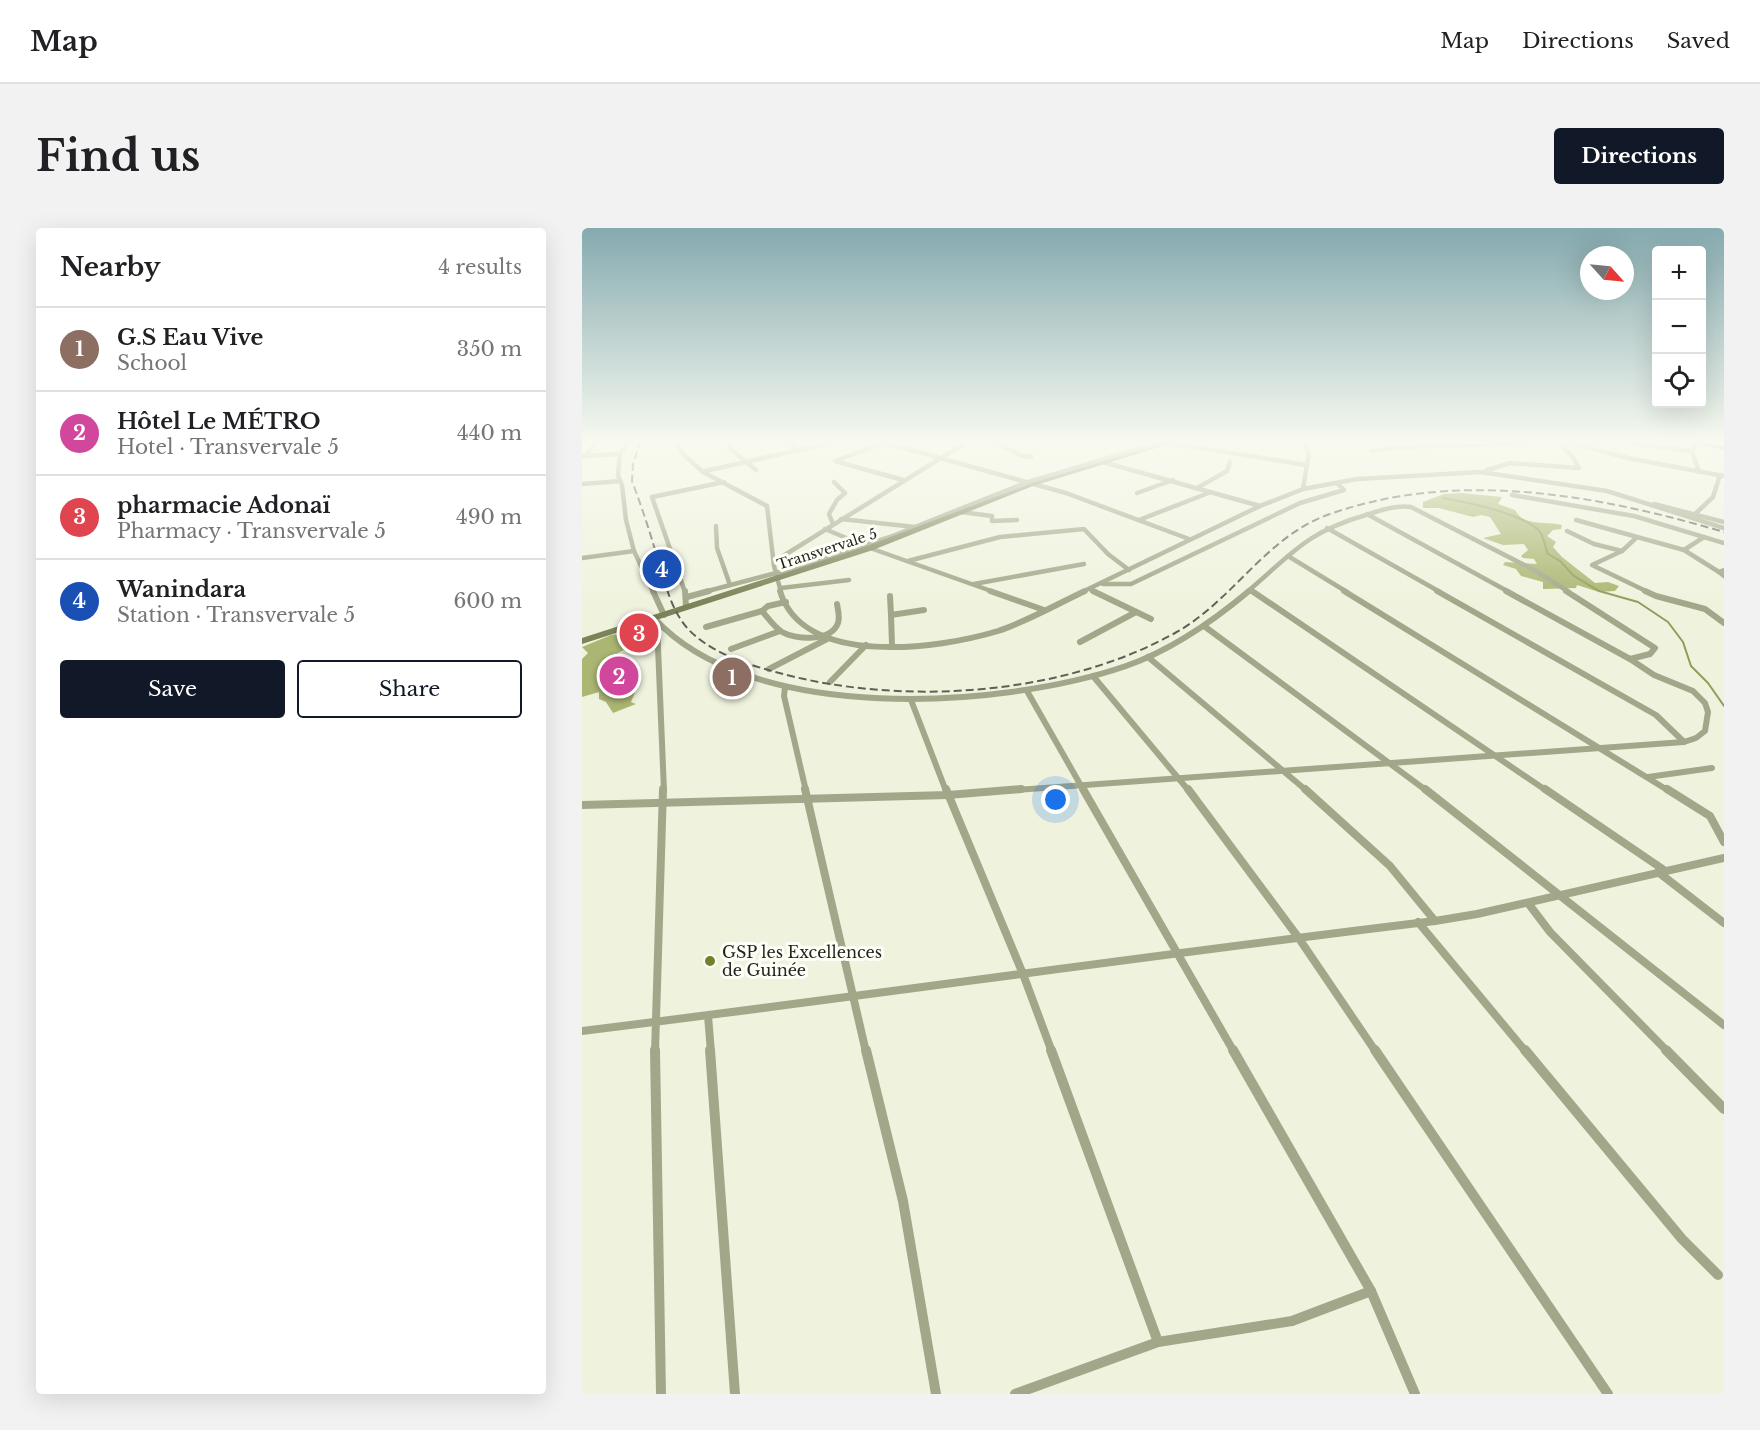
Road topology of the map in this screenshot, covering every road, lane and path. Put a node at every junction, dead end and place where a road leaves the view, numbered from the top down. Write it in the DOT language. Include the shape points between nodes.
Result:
graph roads {
  1 [pos="623,494"];
  2 [pos="664,494"];
  3 [pos="746,494"];
  4 [pos="843,494"];
  5 [pos="880,494"];
  6 [pos="1002,494"];
  7 [pos="1003,494"];
  8 [pos="1070,494"];
  9 [pos="1205,494"];
  10 [pos="1219,494"];
  11 [pos="1289,494"];
  12 [pos="1329,494"];
  13 [pos="1619,494"];
  14 [pos="1714,494"];
  15 [pos="1512,495"];
  16 [pos="1645,502"];
  17 [pos="1260,506"];
  18 [pos="962,512"];
  19 [pos="1367,514"];
  20 [pos="1696,514"];
  21 [pos="1691,518"];
  22 [pos="841,519"];
  23 [pos="1017,520"];
  24 [pos="1139,520"];
  25 [pos="1576,520"];
  26 [pos="1724,522"];
  27 [pos="833,524"];
  28 [pos="716,526"];
  29 [pos="920,528"];
  30 [pos="1327,528"];
  31 [pos="1724,528"];
  32 [pos="825,529"];
  33 [pos="1567,531"];
  34 [pos="1704,537"];
  35 [pos="1636,538"];
  36 [pos="1190,539"];
  37 [pos="1724,543"];
  38 [pos="867,547"];
  39 [pos="1684,550"];
  40 [pos="634,551"];
  41 [pos="1622,551"];
  42 [pos="1288,556"];
  43 [pos="582,558"];
  44 [pos="775,561"];
  45 [pos="908,561"];
  46 [pos="1084,564"];
  47 [pos="1129,570"];
  48 [pos="1721,571"];
  49 [pos="776,575"];
  50 [pos="1724,576"];
  51 [pos="849,580"];
  52 [pos="974,584"];
  53 [pos="1100,584"];
  54 [pos="730,585"];
  55 [pos="781,588"];
  56 [pos="1090,588"];
  57 [pos="1251,590"];
  58 [pos="890,596"];
  59 [pos="687,597"];
  60 [pos="786,602"];
  61 [pos="837,604"];
  62 [pos="686,607"];
  63 [pos="924,610"];
  64 [pos="1044,610"];
  65 [pos="762,611"];
  66 [pos="1136,612"];
  67 [pos="664,615"];
  68 [pos="891,615"];
  69 [pos="1151,620"];
  70 [pos="656,621"];
  71 [pos="1724,623"];
  72 [pos="1204,626"];
  73 [pos="706,627"];
  74 [pos="780,631"];
  75 [pos="821,634"];
  76 [pos="829,638"];
  77 [pos="582,641"];
  78 [pos="1080,642"];
  79 [pos="866,645"];
  80 [pos="892,645"];
  81 [pos="731,649"];
  82 [pos="1148,657"];
  83 [pos="1630,659"];
  84 [pos="769,669"];
  85 [pos="1093,676"];
  86 [pos="830,682"];
  87 [pos="785,687"];
  88 [pos="1026,691"];
  89 [pos="911,700"];
  90 [pos="1684,742"];
  91 [pos="1602,748"];
  92 [pos="1493,755"];
  93 [pos="1393,764"];
  94 [pos="1712,768"];
  95 [pos="1284,770"];
  96 [pos="1179,777"];
  97 [pos="1648,777"];
  98 [pos="1078,785"];
  99 [pos="948,795"];
  100 [pos="809,798"];
  101 [pos="664,803"];
  102 [pos="582,805"];
  103 [pos="1724,842"];
  104 [pos="1724,858"];
  105 [pos="1661,871"];
  106 [pos="1559,895"];
  107 [pos="1528,903"];
  108 [pos="1435,921"];
  109 [pos="1418,922"];
  110 [pos="1724,923"];
  111 [pos="1299,937"];
  112 [pos="1177,952"];
  113 [pos="1023,974"];
  114 [pos="853,998"];
  115 [pos="708,1016"];
  116 [pos="654,1022"];
  117 [pos="1724,1025"];
  118 [pos="582,1031"];
  119 [pos="1724,1109"];
  120 [pos="1718,1275"];
  121 [pos="1371,1291"];
  122 [pos="1158,1342"];
  123 [pos="661,1394"];
  124 [pos="735,1394"];
  125 [pos="936,1394"];
  126 [pos="1015,1394"];
  127 [pos="1415,1394"];
  128 [pos="1608,1394"];
  1 -- 40 [label="street"];
  2 -- 59 [label="street" via="652,497"];
  3 -- 44 [label="street" via="767,506"];
  4 -- 27 [label="street" via="829,514"];
  5 -- 22 [label="street"];
  6 -- 29 [label="street"];
  7 -- 18 [label="main road, Transvervale 5"];
  8 -- 24 [label="street"];
  9 -- 24 [label="street"];
  10 -- 17 [label="street"];
  11 -- 17 [label="street"];
  12 -- 53 [label="street" via="1300,503 1131,584"];
  13 -- 16 [label="street"];
  14 -- 20 [label="street"];
  15 -- 34 [label="street" via="1634,516"];
  16 -- 20 [label="street"];
  16 -- 21 [label="street"];
  17 -- 36 [label="street"];
  18 -- 23 [label="street" via="992,516 992,521"];
  18 -- 29 [label="main road, Transvervale 5"];
  19 -- 30 [label="street"];
  19 -- 83 [label="street"];
  19 -- 83 [label="street" via="1393,506 1410,507 1536,571 1655,648 1650,654"];
  20 -- 21 [label="street"];
  20 -- 26 [label="street"];
  21 -- 31 [label="street"];
  22 -- 27 [label="street"];
  22 -- 29 [label="street"];
  24 -- 36 [label="street"];
  25 -- 35 [label="street"];
  27 -- 32 [label="street"];
  28 -- 54 [label="street" via="717,548"];
  29 -- 38 [label="main road, Transvervale 5"];
  30 -- 42 [label="street"];
  30 -- 90 [label="street" via="1656,715"];
  32 -- 38 [label="street"];
  32 -- 44 [label="street"];
  33 -- 41 [label="street" via="1593,544"];
  34 -- 37 [label="street"];
  34 -- 39 [label="street"];
  35 -- 39 [label="street"];
  35 -- 41 [label="street"];
  36 -- 47 [label="street"];
  38 -- 45 [label="street"];
  38 -- 49 [label="main road, Transvervale 5"];
  39 -- 48 [label="street"];
  40 -- 43 [label="street"];
  40 -- 67 [label="street"];
  41 -- 71 [label="street" via="1591,564 1656,596 1705,609"];
  42 -- 57 [label="street"];
  42 -- 91 [label="street"];
  44 -- 49 [label="street"];
  45 -- 47 [label="street" via="1000,537 1084,529"];
  45 -- 52 [label="street"];
  46 -- 52 [label="street"];
  47 -- 53 [label="street"];
  48 -- 50 [label="street"];
  49 -- 54 [label="street"];
  49 -- 55 [label="street"];
  49 -- 62 [label="main road, Transvervale 5"];
  51 -- 55 [label="street"];
  52 -- 64 [label="street"];
  53 -- 56 [label="street"];
  54 -- 59 [label="street"];
  55 -- 60 [label="street"];
  56 -- 64 [label="street"];
  56 -- 66 [label="street"];
  57 -- 72 [label="street"];
  57 -- 92 [label="street"];
  58 -- 68 [label="street"];
  59 -- 62 [label="street"];
  60 -- 65 [label="street"];
  60 -- 75 [label="street" via="797,621"];
  61 -- 75 [label="street" via="837,626"];
  62 -- 67 [label="main road, Transvervale 5"];
  63 -- 68 [label="street"];
  64 -- 80 [label="street" via="969,638"];
  65 -- 73 [label="street"];
  65 -- 74 [label="street"];
  66 -- 69 [label="street"];
  66 -- 78 [label="street"];
  67 -- 70 [label="main road, Transvervale 5"];
  68 -- 80 [label="street"];
  70 -- 77 [label="main road, Transvervale 5"];
  70 -- 87 [label="street" via="699,656"];
  70 -- 101 [label="street"];
  72 -- 82 [label="street"];
  72 -- 93 [label="street"];
  74 -- 75 [label="street" via="802,639"];
  74 -- 81 [label="street"];
  75 -- 76 [label="street"];
  76 -- 79 [label="street"];
  76 -- 84 [label="street"];
  79 -- 80 [label="street"];
  79 -- 86 [label="street"];
  82 -- 85 [label="street"];
  82 -- 95 [label="street"];
  83 -- 90 [label="street" via="1656,677 1685,685 1708,708 1708,726 1703,735"];
  85 -- 88 [label="street"];
  85 -- 96 [label="street"];
  87 -- 89 [label="street" via="852,698"];
  87 -- 100 [label="street"];
  88 -- 89 [label="street"];
  88 -- 98 [label="street"];
  89 -- 99 [label="street"];
  90 -- 91 [label="street"];
  91 -- 92 [label="street"];
  91 -- 97 [label="street"];
  92 -- 93 [label="street"];
  92 -- 105 [label="street"];
  93 -- 95 [label="street"];
  93 -- 106 [label="street"];
  94 -- 97 [label="street"];
  95 -- 96 [label="street"];
  95 -- 108 [label="street" via="1390,866"];
  96 -- 98 [label="street"];
  96 -- 111 [label="street"];
  97 -- 103 [label="street" via="1710,816"];
  98 -- 99 [label="street"];
  98 -- 112 [label="street"];
  99 -- 100 [label="street"];
  99 -- 113 [label="street"];
  100 -- 101 [label="street"];
  100 -- 114 [label="street"];
  101 -- 102 [label="street"];
  101 -- 116 [label="street"];
  104 -- 105 [label="street"];
  105 -- 106 [label="street"];
  105 -- 110 [label="street"];
  106 -- 107 [label="street"];
  106 -- 117 [label="street"];
  107 -- 108 [label="street"];
  107 -- 119 [label="street" via="1550,932"];
  108 -- 109 [label="street"];
  109 -- 111 [label="street"];
  109 -- 120 [label="street" via="1682,1239"];
  111 -- 112 [label="street"];
  111 -- 128 [label="street"];
  112 -- 113 [label="street"];
  112 -- 121 [label="street"];
  113 -- 114 [label="street"];
  113 -- 122 [label="street"];
  114 -- 115 [label="street"];
  114 -- 125 [label="street" via="903,1201"];
  115 -- 116 [label="street"];
  115 -- 124 [label="street"];
  116 -- 118 [label="street"];
  116 -- 123 [label="street"];
  121 -- 122 [label="street" via="1292,1321"];
  121 -- 127 [label="street"];
  122 -- 126 [label="street"];
}
